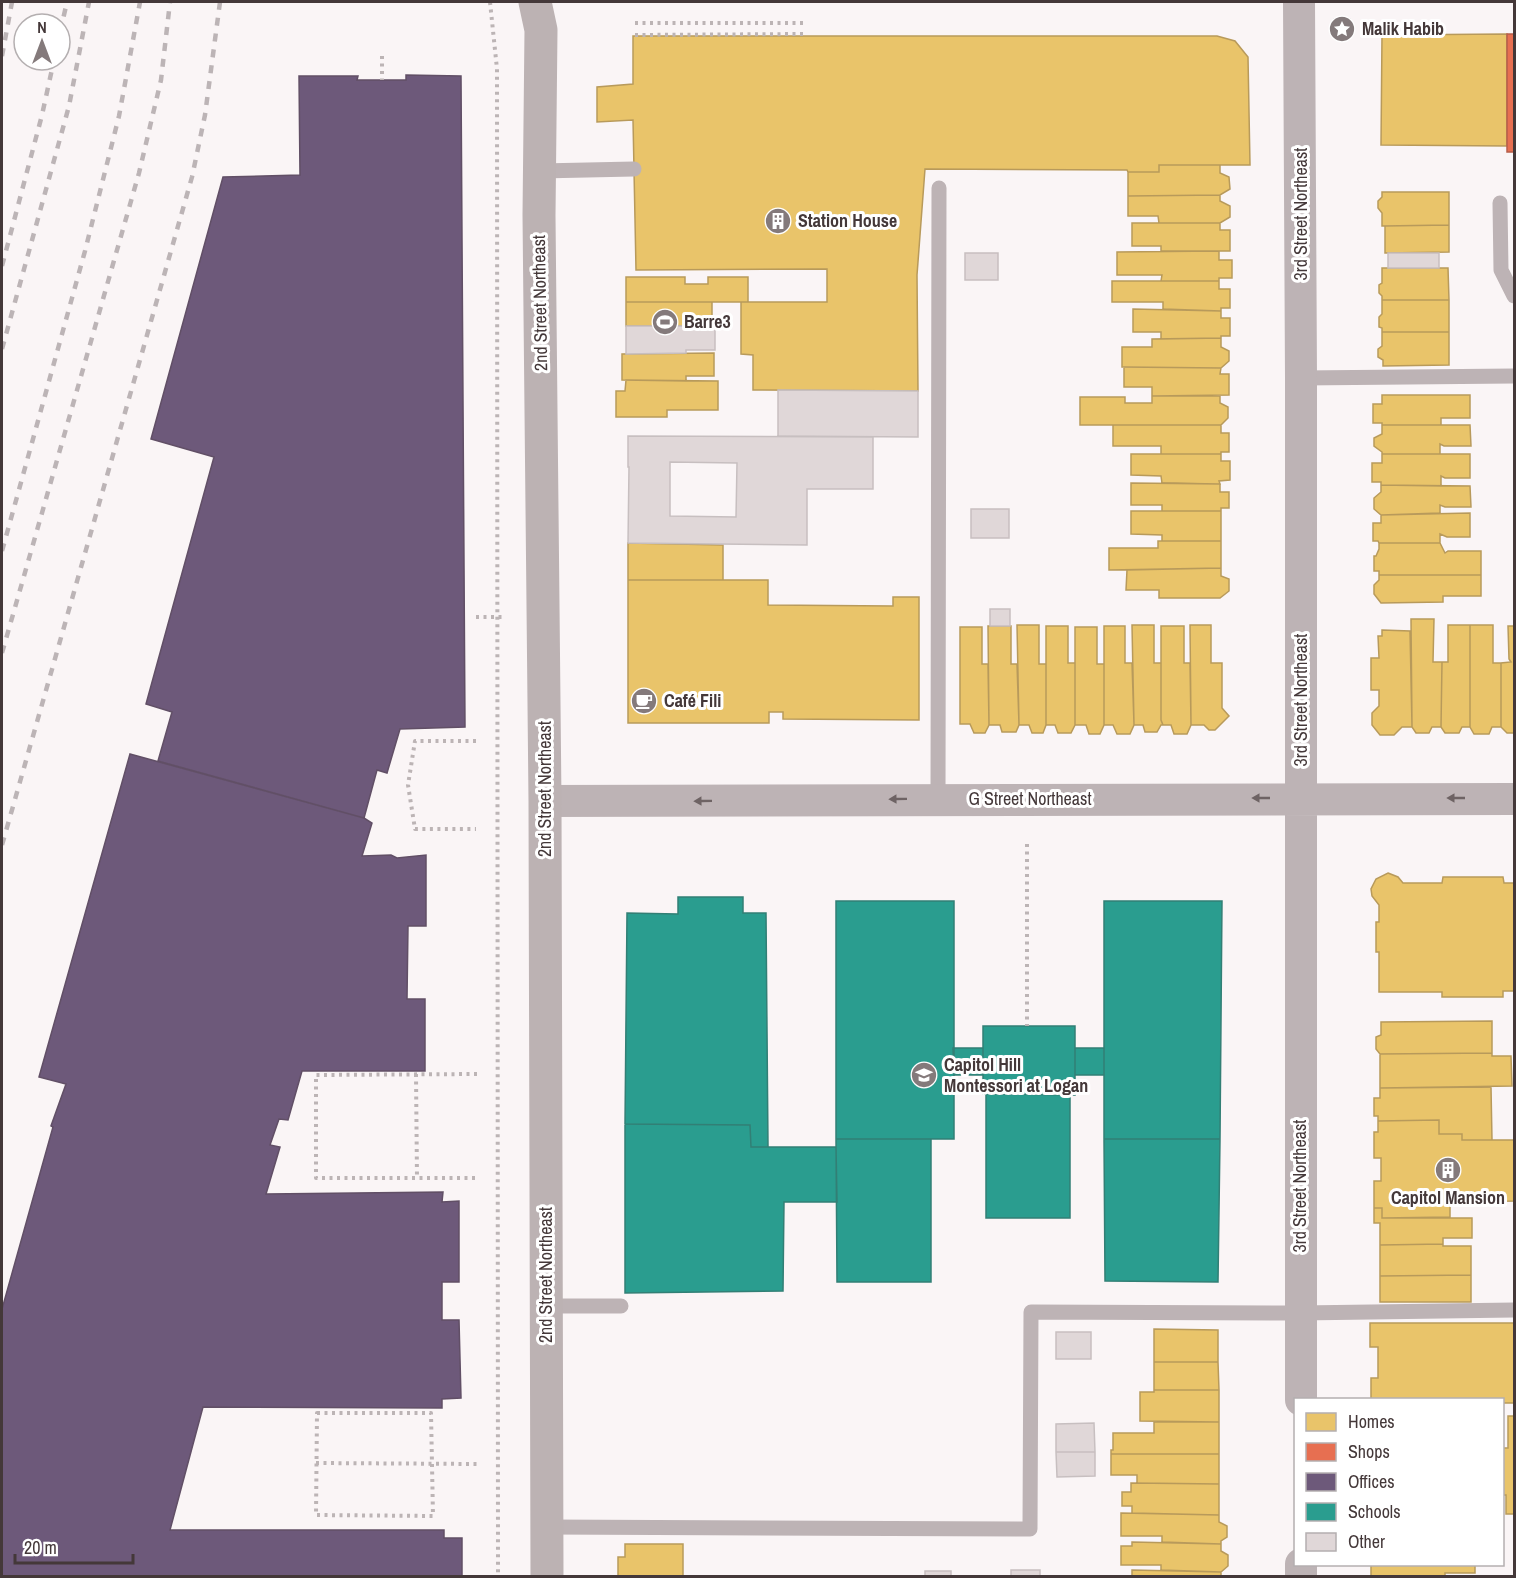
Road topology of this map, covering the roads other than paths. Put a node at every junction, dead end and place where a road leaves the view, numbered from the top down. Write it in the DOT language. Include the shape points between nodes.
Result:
graph roads {
  1 [pos="536,2"];
  2 [pos="1299,2"];
  3 [pos="634,169"];
  4 [pos="540,171"];
  5 [pos="939,188"];
  6 [pos="1500,203"];
  7 [pos="1515,296"];
  8 [pos="1515,376"];
  9 [pos="1301,378"];
  10 [pos="1301,798"];
  11 [pos="938,799"];
  12 [pos="1515,799"];
  13 [pos="545,801"];
  14 [pos="546,1306"];
  15 [pos="621,1306"];
  16 [pos="1515,1310"];
  17 [pos="1300,1313"];
  18 [pos="1300,1398"];
  19 [pos="547,1527"];
  20 [pos="547,1576"];
  1 -- 4 [label="street, 2nd Street Northeast" via="541,30"];
  2 -- 9 [label="street, 3rd Street Northeast"];
  3 -- 4 [label="lane"];
  4 -- 13 [label="street, 2nd Street Northeast"];
  5 -- 11 [label="lane"];
  6 -- 7 [label="lane" via="1501,270"];
  8 -- 9 [label="lane"];
  9 -- 10 [label="street, 3rd Street Northeast"];
  10 -- 11 [label="street, G Street Northeast, one-way"];
  12 -- 10 [label="street, G Street Northeast, one-way"];
  10 -- 17 [label="street, 3rd Street Northeast"];
  11 -- 13 [label="street, G Street Northeast, one-way"];
  13 -- 14 [label="street, 2nd Street Northeast"];
  14 -- 15 [label="lane"];
  14 -- 19 [label="street, 2nd Street Northeast"];
  16 -- 17 [label="lane"];
  17 -- 18 [label="street, 3rd Street Northeast"];
  17 -- 19 [label="lane" via="1030,1312 1030,1529"];
  19 -- 20 [label="street, 2nd Street Northeast"];
}
